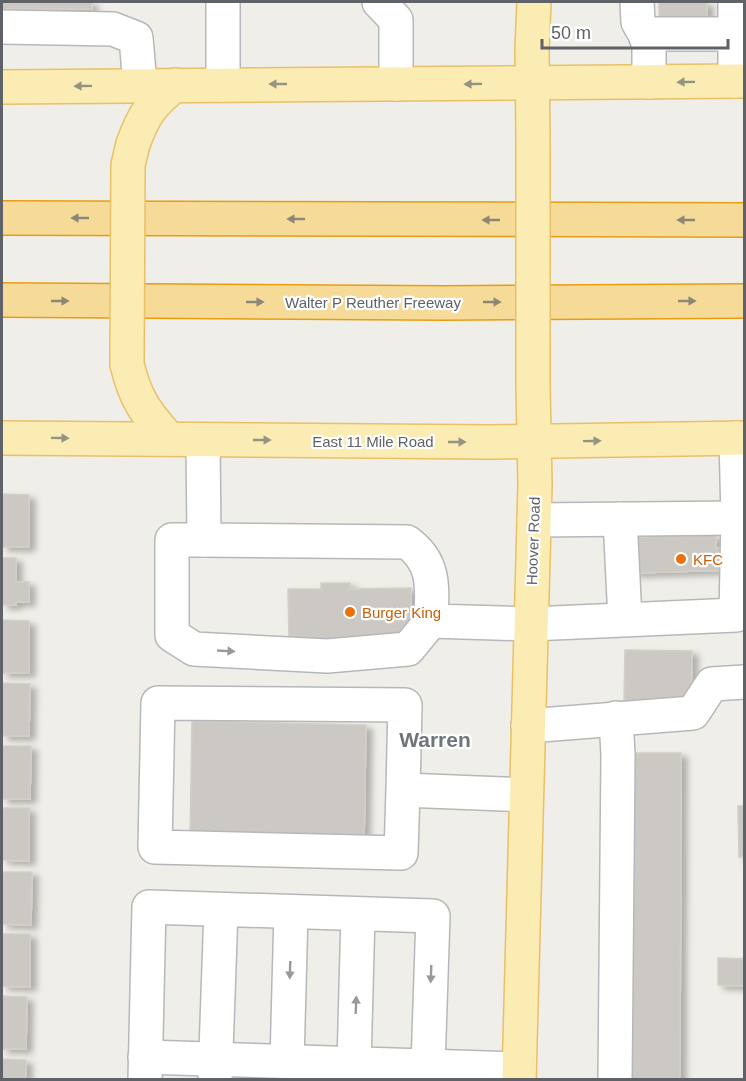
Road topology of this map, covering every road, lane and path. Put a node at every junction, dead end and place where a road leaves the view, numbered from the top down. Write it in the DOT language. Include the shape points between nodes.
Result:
graph roads {
  1 [pos="223,2"];
  2 [pos="379,2"];
  3 [pos="534,2"];
  4 [pos="637,2"];
  5 [pos="735,2"];
  6 [pos="2,27"];
  7 [pos="645,34"];
  8 [pos="735,34"];
  9 [pos="740,81"];
  10 [pos="649,82"];
  11 [pos="532,83"];
  12 [pos="396,84"];
  13 [pos="140,85"];
  14 [pos="175,85"];
  15 [pos="223,85"];
  16 [pos="2,87"];
  17 [pos="2,218"];
  18 [pos="744,220"];
  19 [pos="2,300"];
  20 [pos="744,301"];
  21 [pos="2,438"];
  22 [pos="740,438"];
  23 [pos="169,439"];
  24 [pos="203,440"];
  25 [pos="533,442"];
  26 [pos="738,518"];
  27 [pos="620,519"];
  28 [pos="534,520"];
  29 [pos="204,540"];
  30 [pos="625,619"];
  31 [pos="431,621"];
  32 [pos="531,624"];
  33 [pos="744,682"];
  34 [pos="616,718"];
  35 [pos="528,726"];
  36 [pos="403,790"];
  37 [pos="526,795"];
  38 [pos="221,910"];
  39 [pos="291,912"];
  40 [pos="358,914"];
  41 [pos="287,1062"];
  42 [pos="354,1064"];
  43 [pos="428,1066"];
  44 [pos="145,1068"];
  45 [pos="215,1069"];
  46 [pos="519,1075"];
  47 [pos="615,1080"];
  1 -- 15 [label="lane"];
  2 -- 12 [label="lane" via="396,20"];
  3 -- 11 [label="main road, Hoover Road"];
  4 -- 7 [label="lane" via="638,22"];
  5 -- 8 [label="lane"];
  6 -- 13 [label="lane" via="113,29 136,38"];
  7 -- 8 [label="lane"];
  7 -- 10 [label="lane"];
  8 -- 9 [label="lane"];
  9 -- 10 [label="main road, one-way"];
  10 -- 11 [label="main road"];
  11 -- 12 [label="main road, one-way"];
  11 -- 25 [label="main road, Hoover Road, bridge"];
  12 -- 15 [label="main road, one-way"];
  13 -- 14 [label="main road"];
  13 -- 16 [label="main road, one-way"];
  14 -- 15 [label="main road"];
  14 -- 23 [label="main road, bridge" via="155,101 139,128 128,165 127,364 139,402"];
  18 -- 17 [label="highway, one-way"];
  19 -- 20 [label="highway, Walter P Reuther Freeway, one-way"];
  21 -- 23 [label="main road, East 11 Mile Road, one-way"];
  25 -- 22 [label="main road, East 11 Mile Road, one-way"];
  22 -- 26 [label="lane"];
  23 -- 24 [label="main road, East 11 Mile Road"];
  24 -- 25 [label="main road, East 11 Mile Road, one-way"];
  24 -- 29 [label="lane"];
  25 -- 28 [label="main road, Hoover Road"];
  26 -- 27 [label="lane"];
  26 -- 30 [label="lane" via="736,615"];
  27 -- 28 [label="lane"];
  27 -- 30 [label="lane"];
  28 -- 32 [label="main road, Hoover Road"];
  29 -- 31 [label="lane" via="407,542 419,551 429,568"];
  29 -- 31 [label="lane, one-way" via="171,540 172,635 194,649 327,656 408,649"];
  30 -- 32 [label="lane"];
  31 -- 32 [label="lane"];
  32 -- 35 [label="main road, Hoover Road"];
  33 -- 34 [label="lane" via="712,684 693,713"];
  34 -- 35 [label="lane"];
  34 -- 47 [label="lane"];
  35 -- 37 [label="main road, Hoover Road"];
  36 -- 36 [label="lane" via="401,854 155,848 158,703 405,705"];
  36 -- 37 [label="lane"];
  37 -- 46 [label="main road, Hoover Road"];
  38 -- 39 [label="lane"];
  38 -- 44 [label="lane" via="149,907"];
  38 -- 45 [label="lane"];
  39 -- 40 [label="lane"];
  39 -- 41 [label="lane, one-way"];
  42 -- 40 [label="lane, one-way"];
  40 -- 43 [label="lane, one-way" via="432,916"];
  41 -- 42 [label="lane"];
  41 -- 45 [label="lane"];
  42 -- 43 [label="lane"];
  43 -- 46 [label="lane"];
  44 -- 45 [label="lane"];
}
